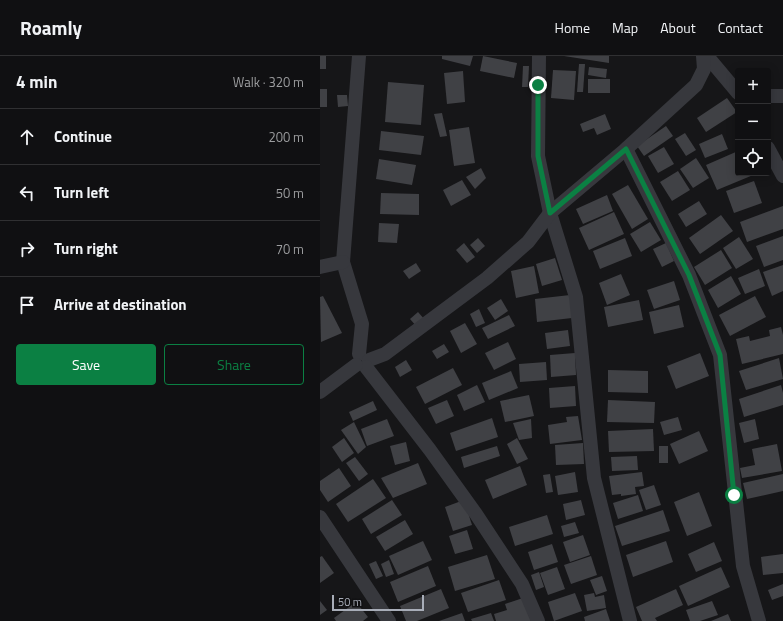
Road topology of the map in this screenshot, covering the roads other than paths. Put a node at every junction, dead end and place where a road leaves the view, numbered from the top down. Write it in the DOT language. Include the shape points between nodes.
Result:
graph roads {
  1 [pos="359,56"];
  2 [pos="539,56"];
  3 [pos="703,56"];
  4 [pos="707,56"];
  5 [pos="735,89"];
  6 [pos="771,96"];
  7 [pos="783,96"];
  8 [pos="626,149"];
  9 [pos="771,154"];
  10 [pos="783,176"];
  11 [pos="550,213"];
  12 [pos="343,262"];
  13 [pos="320,267"];
  14 [pos="362,362"];
  15 [pos="320,392"];
  16 [pos="320,517"];
  17 [pos="389,621"];
  18 [pos="538,621"];
  19 [pos="630,621"];
  20 [pos="760,621"];
  1 -- 12 [label="street"];
  2 -- 11 [label="street" via="538,156"];
  3 -- 8 [label="street" via="704,69 696,85"];
  4 -- 5 [label="street"];
  6 -- 7 [label="street"];
  8 -- 11 [label="street"];
  8 -- 20 [label="street" via="689,275 720,355 743,566"];
  9 -- 10 [label="street"];
  11 -- 14 [label="street" via="528,242 487,278 385,354"];
  11 -- 19 [label="street" via="576,297 594,478"];
  12 -- 13 [label="street"];
  12 -- 14 [label="street" via="362,324"];
  14 -- 15 [label="street"];
  14 -- 18 [label="street" via="476,514 522,584"];
  16 -- 17 [label="street"];
}
